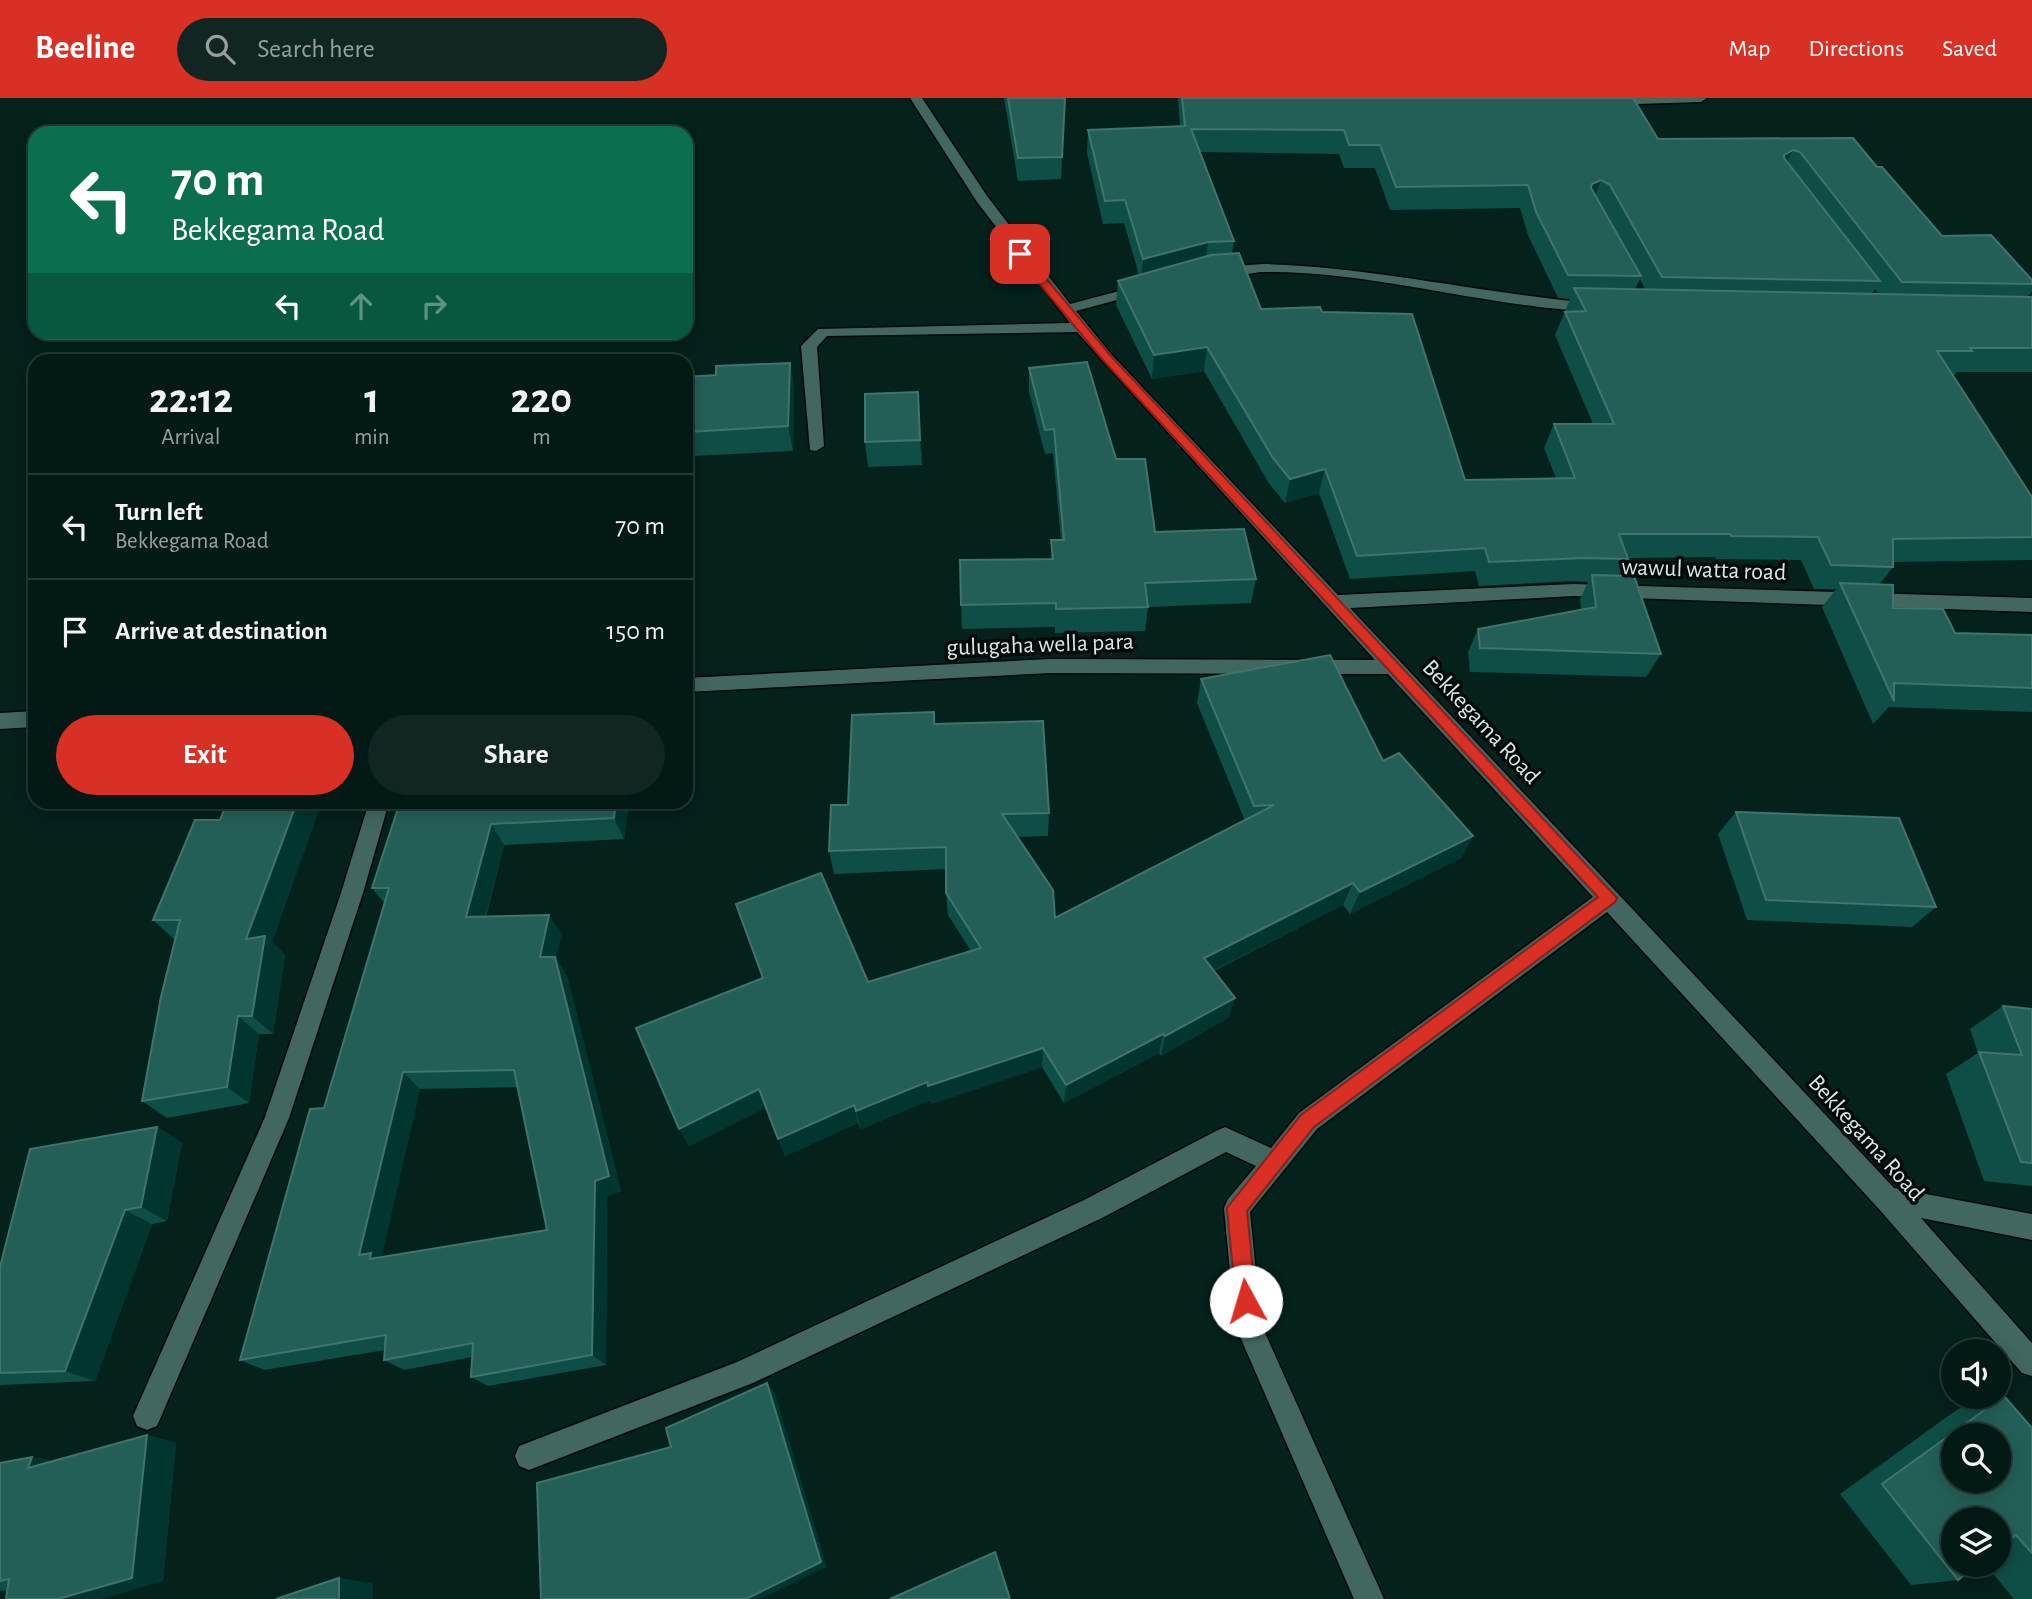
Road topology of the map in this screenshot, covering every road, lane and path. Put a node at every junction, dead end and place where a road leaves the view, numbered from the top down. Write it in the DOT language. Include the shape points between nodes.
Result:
graph roads {
  1 [pos="916,98"];
  2 [pos="1701,98"];
  3 [pos="1591,103"];
  4 [pos="1206,272"];
  5 [pos="1155,285"];
  6 [pos="1615,308"];
  7 [pos="1066,309"];
  8 [pos="1081,327"];
  9 [pos="816,446"];
  10 [pos="1332,602"];
  11 [pos="2032,605"];
  12 [pos="1395,667"];
  13 [pos="693,685"];
  14 [pos="28,719"];
  15 [pos="0,721"];
  16 [pos="377,809"];
  17 [pos="1609,898"];
  18 [pos="1275,1162"];
  19 [pos="1887,1199"];
  20 [pos="2032,1227"];
  21 [pos="2032,1363"];
  22 [pos="147,1416"];
  23 [pos="529,1456"];
  24 [pos="1369,1599"];
  1 -- 7 [label="street, Bekkegama Road" via="1020,254"];
  2 -- 3 [label="street"];
  4 -- 6 [label="street" via="1299,267 1549,305"];
  5 -- 7 [label="street"];
  7 -- 8 [label="street, Bekkegama Road"];
  8 -- 9 [label="street" via="822,332 809,346"];
  8 -- 10 [label="street, Bekkegama Road"];
  10 -- 11 [label="street, wawul watta road" via="1573,590"];
  10 -- 12 [label="street, Bekkegama Road"];
  12 -- 13 [label="street, gulugaha wella para" via="1050,666"];
  12 -- 17 [label="street, Bekkegama Road"];
  14 -- 15 [label="street"];
  16 -- 22 [label="street" via="277,1118"];
  17 -- 18 [label="street" via="1308,1121"];
  17 -- 19 [label="street, Bekkegama Road"];
  18 -- 23 [label="street" via="1225,1139 1093,1209 743,1373"];
  18 -- 24 [label="street" via="1237,1208 1248,1325"];
  19 -- 20 [label="street"];
  19 -- 21 [label="street, Bekkegama Road"];
}
